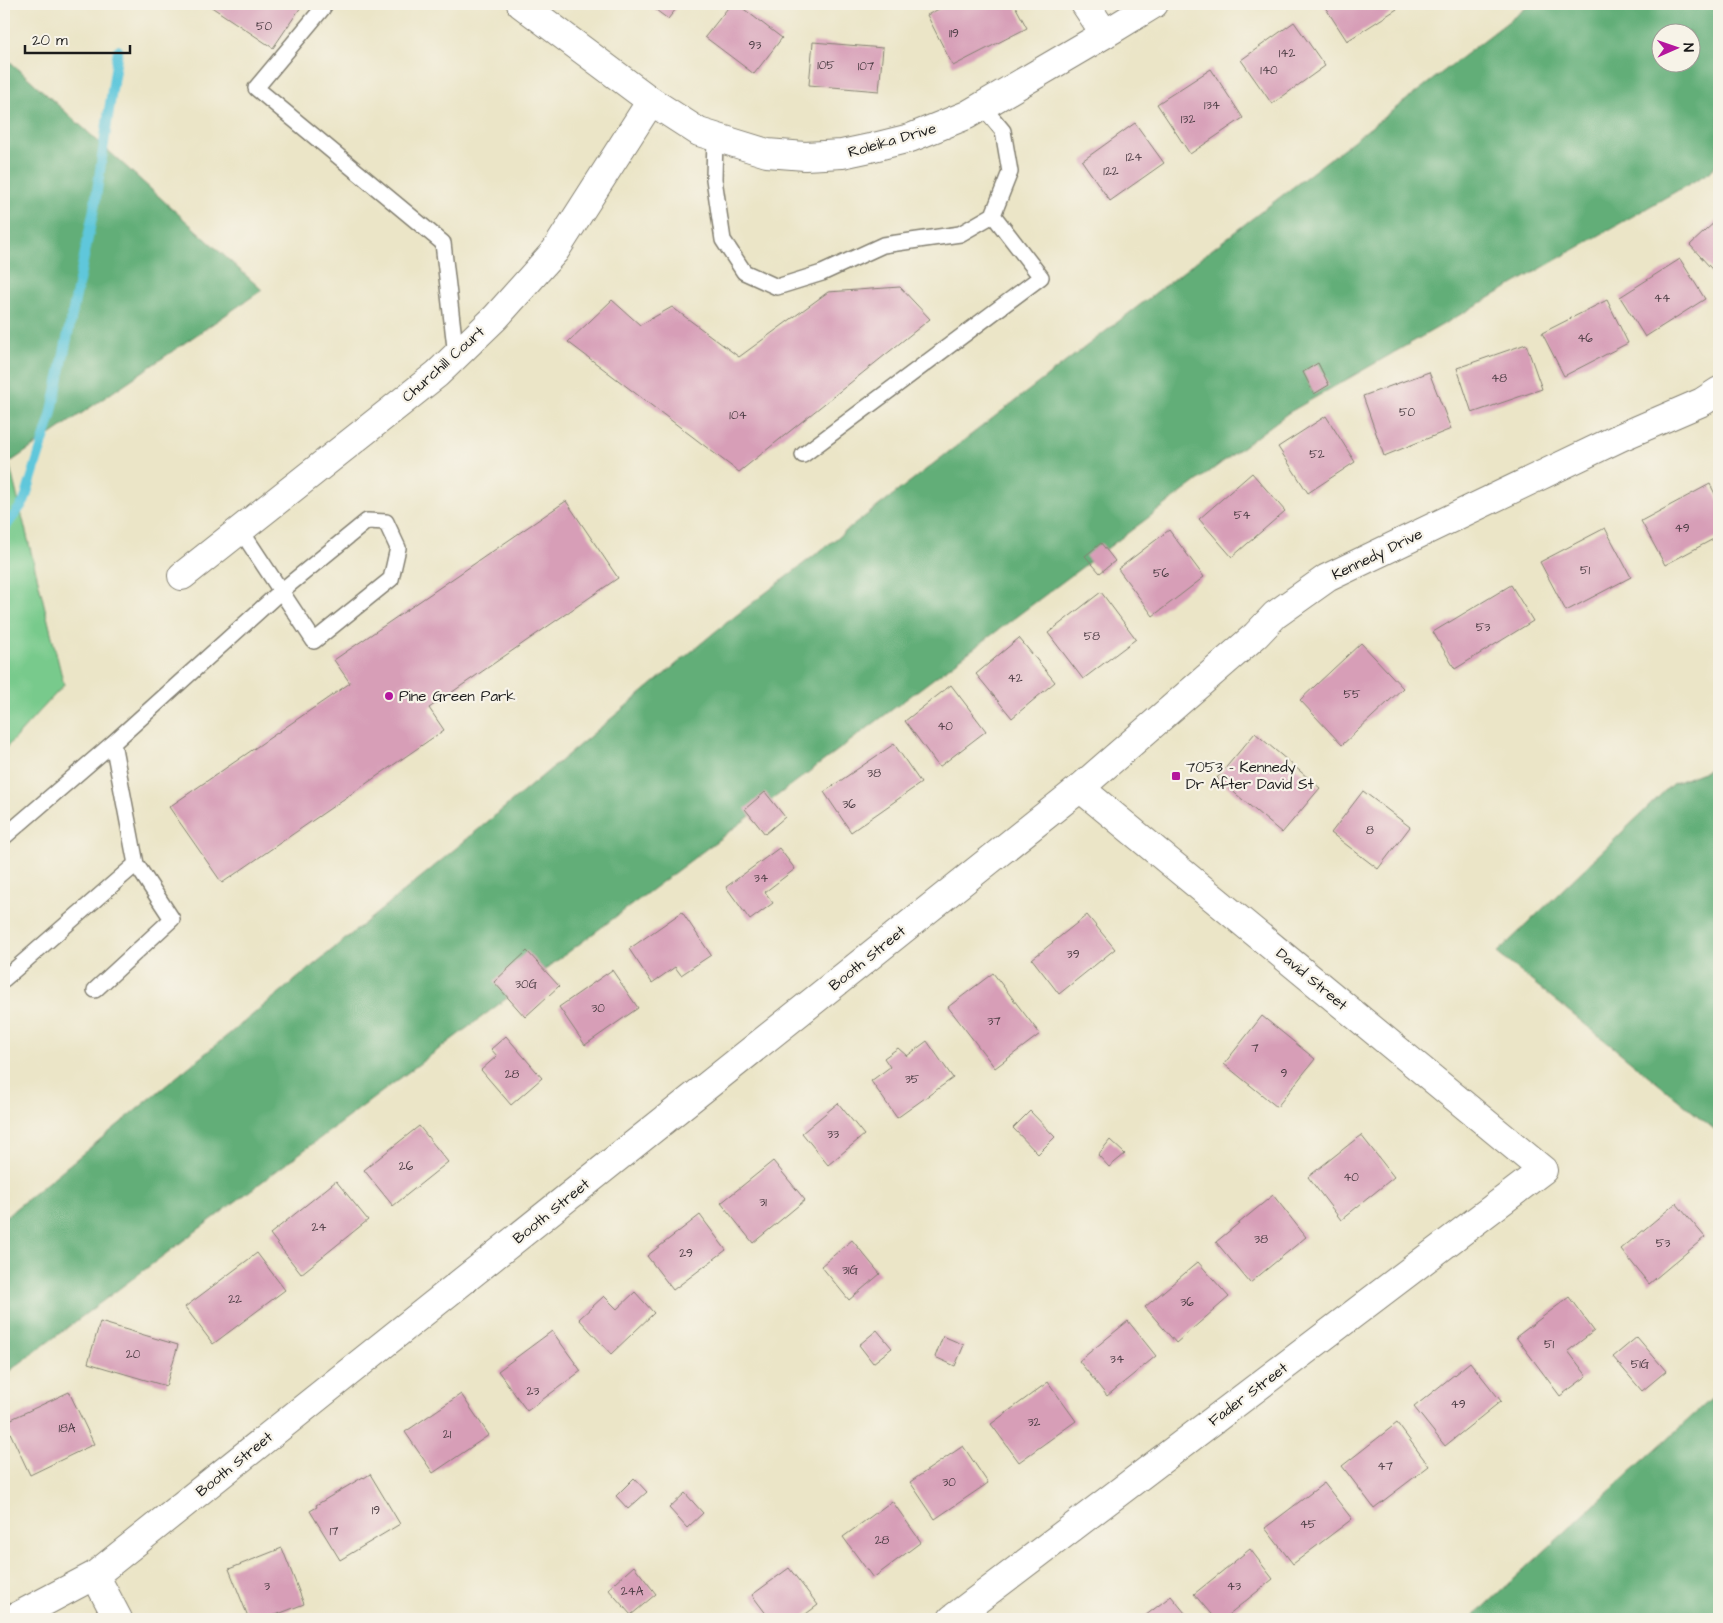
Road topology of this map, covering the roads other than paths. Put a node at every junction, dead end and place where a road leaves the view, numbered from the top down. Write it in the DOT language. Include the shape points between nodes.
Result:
graph roads {
  1 [pos="325,4"];
  2 [pos="521,4"];
  3 [pos="1085,4"];
  4 [pos="1154,4"];
  5 [pos="1105,34"];
  6 [pos="651,102"];
  7 [pos="983,107"];
  8 [pos="715,137"];
  9 [pos="993,215"];
  10 [pos="456,356"];
  11 [pos="1719,391"];
  12 [pos="803,455"];
  13 [pos="240,529"];
  14 [pos="182,576"];
  15 [pos="280,592"];
  16 [pos="113,743"];
  17 [pos="1080,788"];
  18 [pos="4,837"];
  19 [pos="136,864"];
  20 [pos="4,979"];
  21 [pos="94,990"];
  22 [pos="1543,1170"];
  23 [pos="95,1575"];
  24 [pos="12,1619"];
  25 [pos="118,1619"];
  26 [pos="952,1619"];
  1 -- 10 [label="lane" via="256,88 443,244"];
  2 -- 6 [label="street, Roleika Drive"];
  3 -- 5 [label="street"];
  4 -- 5 [label="street, Roleika Drive"];
  5 -- 7 [label="street, Roleika Drive"];
  6 -- 8 [label="street, Roleika Drive" via="699,132"];
  6 -- 10 [label="street, Churchill Court" via="554,251 496,317"];
  7 -- 8 [label="street, Roleika Drive" via="910,138 842,154 767,153"];
  7 -- 9 [label="lane" via="1003,131 1010,172"];
  8 -- 9 [label="lane" via="714,179 723,240 744,272 777,287 822,273 883,245 960,234"];
  9 -- 12 [label="lane" via="1041,277"];
  10 -- 13 [label="street, Churchill Court"];
  11 -- 17 [label="street, Kennedy Drive" via="1702,402 1621,437 1327,578 1275,615"];
  13 -- 14 [label="street, Churchill Court"];
  13 -- 15 [label="lane"];
  15 -- 15 [label="lane" via="314,641 391,579 398,548 386,522 367,520"];
  15 -- 16 [label="lane"];
  16 -- 18 [label="lane"];
  16 -- 19 [label="lane"];
  17 -- 22 [label="street, David Street"];
  17 -- 23 [label="street, Booth Street"];
  19 -- 20 [label="lane"];
  19 -- 21 [label="lane" via="172,918"];
  22 -- 26 [label="street, Fader Street"];
  23 -- 24 [label="street, Booth Street"];
  23 -- 25 [label="street"];
}
